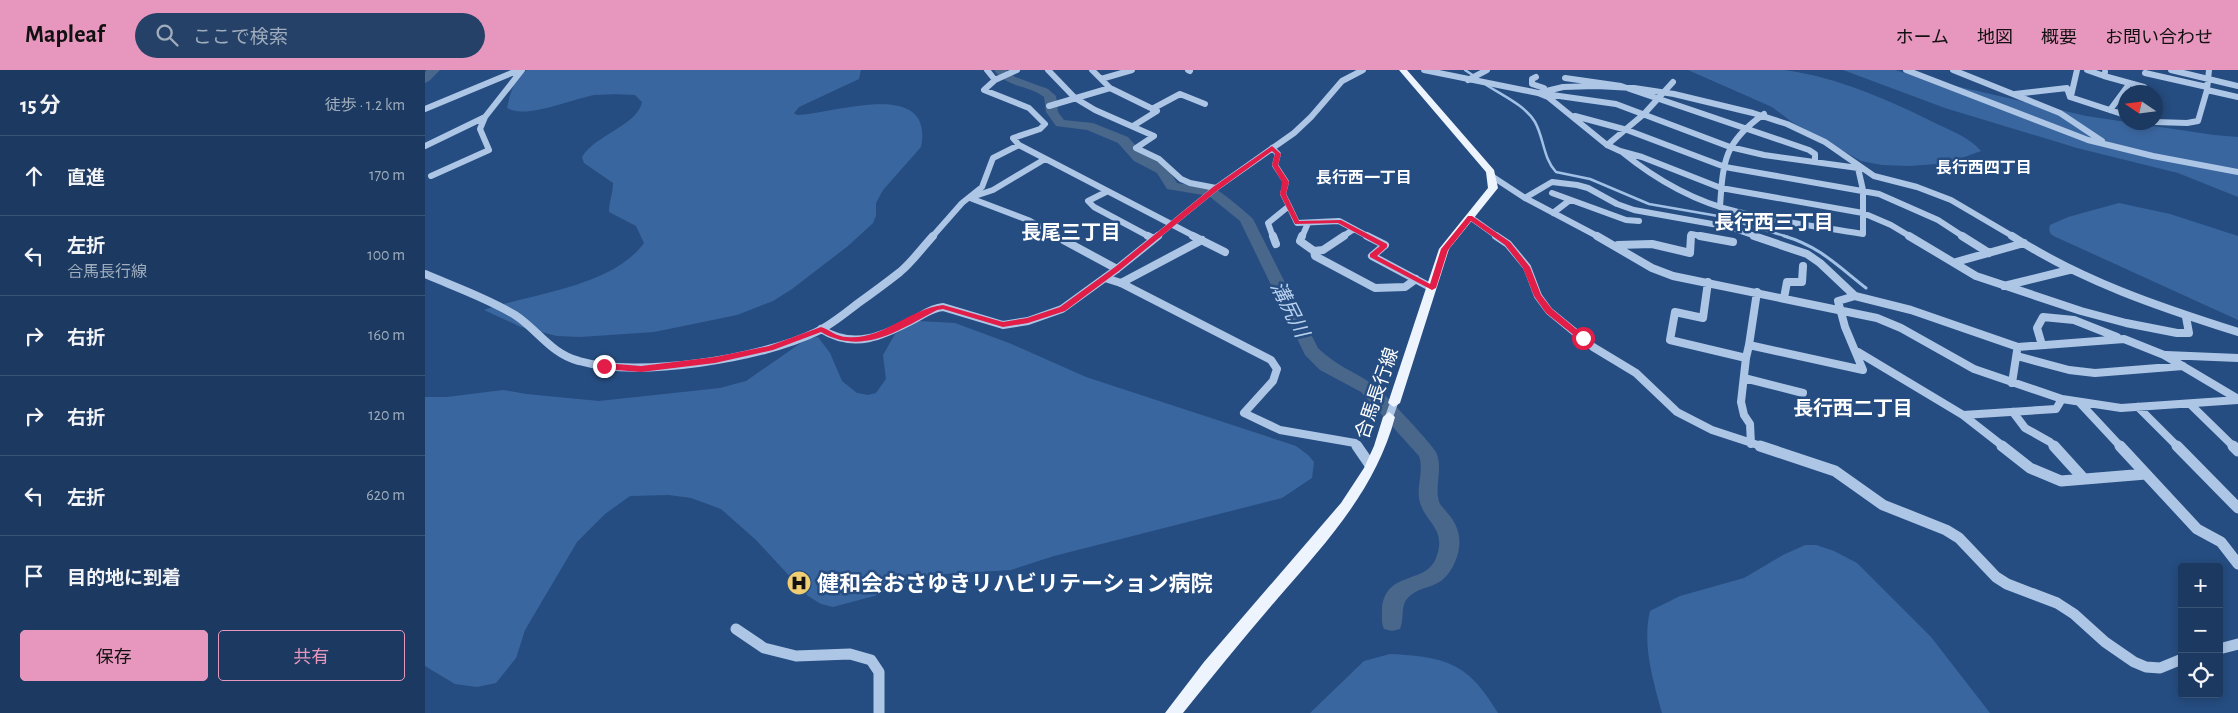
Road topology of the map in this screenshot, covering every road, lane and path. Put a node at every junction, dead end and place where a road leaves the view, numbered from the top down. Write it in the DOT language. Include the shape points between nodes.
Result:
graph roads {
  1 [pos="521,70"];
  2 [pos="987,70"];
  3 [pos="1017,70"];
  4 [pos="1048,70"];
  5 [pos="1092,70"];
  6 [pos="1132,70"];
  7 [pos="1363,70"];
  8 [pos="1403,70"];
  9 [pos="1424,70"];
  10 [pos="1487,70"];
  11 [pos="1907,70"];
  12 [pos="1953,70"];
  13 [pos="2077,70"];
  14 [pos="2087,70"];
  15 [pos="2136,70"];
  16 [pos="2171,70"];
  17 [pos="2209,70"];
  18 [pos="1579,72"];
  19 [pos="2105,73"];
  20 [pos="2145,73"];
  21 [pos="1536,76"];
  22 [pos="1564,78"];
  23 [pos="1101,79"];
  24 [pos="2208,79"];
  25 [pos="995,80"];
  26 [pos="1467,80"];
  27 [pos="1665,80"];
  28 [pos="1673,82"];
  29 [pos="1681,85"];
  30 [pos="2136,85"];
  31 [pos="2144,85"];
  32 [pos="2238,86"];
  33 [pos="1110,88"];
  34 [pos="1544,88"];
  35 [pos="2207,88"];
  36 [pos="1538,93"];
  37 [pos="2011,94"];
  38 [pos="2070,97"];
  39 [pos="2238,97"];
  40 [pos="1075,98"];
  41 [pos="1659,98"];
  42 [pos="1724,98"];
  43 [pos="2118,100"];
  44 [pos="1205,104"];
  45 [pos="1049,106"];
  46 [pos="1152,108"];
  47 [pos="425,109"];
  48 [pos="2110,110"];
  49 [pos="2118,113"];
  50 [pos="1644,114"];
  51 [pos="1764,114"];
  52 [pos="1573,116"];
  53 [pos="485,117"];
  54 [pos="2163,122"];
  55 [pos="1133,126"];
  56 [pos="1745,127"];
  57 [pos="1627,130"];
  58 [pos="1019,145"];
  59 [pos="1607,145"];
  60 [pos="2109,145"];
  61 [pos="425,146"];
  62 [pos="1729,147"];
  63 [pos="1272,148"];
  64 [pos="1620,151"];
  65 [pos="1045,159"];
  66 [pos="1815,162"];
  67 [pos="1725,167"];
  68 [pos="1858,168"];
  69 [pos="2238,172"];
  70 [pos="431,176"];
  71 [pos="1493,177"];
  72 [pos="1216,188"];
  73 [pos="1721,188"];
  74 [pos="1863,190"];
  75 [pos="1106,192"];
  76 [pos="1552,193"];
  77 [pos="970,198"];
  78 [pos="1525,198"];
  79 [pos="1570,200"];
  80 [pos="1289,206"];
  81 [pos="1720,206"];
  82 [pos="1553,213"];
  83 [pos="1863,213"];
  84 [pos="1470,217"];
  85 [pos="1639,221"];
  86 [pos="1308,222"];
  87 [pos="1171,225"];
  88 [pos="1354,229"];
  89 [pos="1154,239"];
  90 [pos="1202,240"];
  91 [pos="1733,242"];
  92 [pos="2023,243"];
  93 [pos="1276,244"];
  94 [pos="1615,245"];
  95 [pos="1314,251"];
  96 [pos="1225,252"];
  97 [pos="1989,253"];
  98 [pos="1956,262"];
  99 [pos="1803,266"];
  100 [pos="1117,269"];
  101 [pos="2069,270"];
  102 [pos="425,274"];
  103 [pos="1105,278"];
  104 [pos="1416,279"];
  105 [pos="1708,282"];
  106 [pos="1121,284"];
  107 [pos="2004,286"];
  108 [pos="1432,288"];
  109 [pos="1757,292"];
  110 [pos="1855,296"];
  111 [pos="1783,298"];
  112 [pos="1838,310"];
  113 [pos="2186,317"];
  114 [pos="821,329"];
  115 [pos="2238,332"];
  116 [pos="2124,340"];
  117 [pos="1749,344"];
  118 [pos="2042,345"];
  119 [pos="2017,351"];
  120 [pos="1857,352"];
  121 [pos="2164,355"];
  122 [pos="1746,358"];
  123 [pos="2238,358"];
  124 [pos="2183,366"];
  125 [pos="1744,378"];
  126 [pos="2012,383"];
  127 [pos="1803,393"];
  128 [pos="2062,399"];
  129 [pos="2238,400"];
  130 [pos="2080,403"];
  131 [pos="2190,404"];
  132 [pos="2138,407"];
  133 [pos="2013,412"];
  134 [pos="1963,415"];
  135 [pos="1751,444"];
  136 [pos="2238,451"];
  137 [pos="1370,466"];
  138 [pos="2146,474"];
  139 [pos="2083,478"];
  140 [pos="2238,508"];
  141 [pos="2238,564"];
  142 [pos="736,629"];
  143 [pos="2238,644"];
  144 [pos="2223,648"];
  145 [pos="2178,661"];
  146 [pos="879,713"];
  147 [pos="1173,713"];
  1 -- 47 [label="street"];
  1 -- 53 [label="street"];
  2 -- 25 [label="street"];
  3 -- 25 [label="street"];
  4 -- 40 [label="street"];
  5 -- 23 [label="street"];
  6 -- 23 [label="street"];
  7 -- 63 [label="street" via="1342,81 1311,117"];
  8 -- 71 [label="main road" via="1459,132"];
  9 -- 26 [label="street"];
  10 -- 26 [label="street"];
  11 -- 60 [label="street" via="2076,136"];
  12 -- 37 [label="street"];
  13 -- 38 [label="street"];
  14 -- 19 [label="street"];
  15 -- 20 [label="street"];
  16 -- 24 [label="street"];
  17 -- 24 [label="street"];
  18 -- 22 [label="street"];
  19 -- 30 [label="street"];
  20 -- 31 [label="street"];
  20 -- 35 [label="street"];
  21 -- 34 [label="street" via="1532,84"];
  22 -- 34 [label="street"];
  22 -- 41 [label="street" via="1621,86"];
  23 -- 33 [label="street"];
  24 -- 32 [label="street"];
  24 -- 35 [label="street"];
  25 -- 58 [label="street" via="984,90 1029,108 1045,124 1040,129 1013,138"];
  26 -- 36 [label="street"];
  27 -- 28 [label="street"];
  28 -- 29 [label="street"];
  28 -- 41 [label="street"];
  33 -- 40 [label="street"];
  33 -- 46 [label="street"];
  34 -- 36 [label="street"];
  35 -- 39 [label="street"];
  35 -- 54 [label="street" via="2198,121"];
  36 -- 50 [label="street" via="1615,104"];
  36 -- 52 [label="street"];
  37 -- 38 [label="street" via="2067,88"];
  37 -- 60 [label="street" via="2061,113"];
  38 -- 48 [label="street"];
  40 -- 45 [label="street"];
  40 -- 55 [label="street"];
  41 -- 50 [label="street"];
  41 -- 56 [label="street"];
  42 -- 51 [label="street"];
  43 -- 48 [label="street"];
  44 -- 46 [label="street" via="1180,94"];
  46 -- 55 [label="street" via="1157,111"];
  48 -- 49 [label="street"];
  50 -- 57 [label="street"];
  50 -- 62 [label="street"];
  51 -- 56 [label="street"];
  51 -- 68 [label="street" via="1812,135 1843,153"];
  52 -- 57 [label="street"];
  52 -- 59 [label="street"];
  53 -- 61 [label="street"];
  53 -- 70 [label="street" via="480,129 489,150"];
  55 -- 72 [label="street" via="1154,136 1136,148 1159,159 1181,178"];
  56 -- 62 [label="street"];
  56 -- 66 [label="street" via="1809,150 1815,154"];
  57 -- 59 [label="street"];
  57 -- 67 [label="street"];
  58 -- 65 [label="street"];
  58 -- 77 [label="street" via="993,158 982,187"];
  59 -- 64 [label="street"];
  60 -- 69 [label="street"];
  62 -- 66 [label="street"];
  62 -- 67 [label="street"];
  63 -- 72 [label="street"];
  63 -- 80 [label="street" via="1278,154 1275,165 1285,182 1283,194"];
  64 -- 73 [label="street"];
  64 -- 81 [label="street" via="1661,181"];
  65 -- 75 [label="street"];
  65 -- 77 [label="street" via="993,190"];
  66 -- 68 [label="street"];
  67 -- 73 [label="street"];
  67 -- 74 [label="street"];
  68 -- 74 [label="street"];
  68 -- 92 [label="street" via="1871,175 1938,194"];
  71 -- 78 [label="street"];
  71 -- 84 [label="main road, 合馬長行線" via="1493,188"];
  72 -- 87 [label="street"];
  73 -- 81 [label="street"];
  73 -- 83 [label="street"];
  74 -- 83 [label="street"];
  74 -- 97 [label="street" via="1937,220"];
  75 -- 87 [label="street"];
  75 -- 89 [label="street" via="1087,201"];
  76 -- 79 [label="street"];
  77 -- 100 [label="street" via="1029,220"];
  77 -- 114 [label="street" via="901,271"];
  78 -- 82 [label="street"];
  78 -- 110 [label="street" via="1552,182 1577,185 1634,210 1729,227 1807,254"];
  79 -- 82 [label="street"];
  79 -- 85 [label="street" via="1625,220"];
  80 -- 86 [label="street" via="1297,223"];
  80 -- 93 [label="street" via="1268,223"];
  81 -- 83 [label="street" via="1737,212 1863,234"];
  82 -- 94 [label="street"];
  83 -- 98 [label="street"];
  84 -- 108 [label="main road, 合馬長行線" via="1445,249"];
  84 -- 135 [label="street" via="1508,244 1527,267 1538,296 1549,311 1593,347 1636,373 1677,412"];
  86 -- 88 [label="street" via="1339,221"];
  86 -- 95 [label="street" via="1300,241"];
  87 -- 89 [label="street"];
  87 -- 90 [label="street"];
  88 -- 95 [label="street" via="1323,250"];
  88 -- 104 [label="street" via="1385,246 1372,256"];
  89 -- 100 [label="street"];
  90 -- 96 [label="street"];
  90 -- 106 [label="street"];
  91 -- 94 [label="street" via="1691,234 1690,253 1652,244"];
  92 -- 97 [label="street"];
  92 -- 101 [label="street"];
  94 -- 105 [label="street" via="1652,268 1673,276"];
  95 -- 104 [label="street" via="1315,256 1375,288 1405,287"];
  97 -- 98 [label="street"];
  98 -- 107 [label="street" via="1976,276"];
  99 -- 111 [label="street" via="1802,282 1787,282"];
  100 -- 103 [label="street"];
  101 -- 107 [label="street"];
  101 -- 113 [label="street"];
  102 -- 114 [label="street" via="517,316 551,347 577,360 604,366 641,369 715,360 770,348"];
  103 -- 106 [label="street"];
  103 -- 114 [label="street" via="1062,309 1003,325 943,307 869,338 846,340"];
  104 -- 108 [label="street"];
  105 -- 109 [label="street"];
  105 -- 122 [label="street" via="1703,318 1675,312 1670,340"];
  106 -- 137 [label="street" via="1271,360 1277,369 1273,381 1244,412 1280,430 1355,443"];
  107 -- 113 [label="street" via="2081,311 2169,332 2189,333"];
  108 -- 137 [label="main road, 合馬長行線" via="1379,450"];
  109 -- 111 [label="street"];
  109 -- 117 [label="street"];
  110 -- 112 [label="street" via="1837,301"];
  110 -- 119 [label="street" via="1911,310"];
  111 -- 112 [label="street"];
  112 -- 120 [label="street"];
  112 -- 126 [label="street" via="1877,318 1901,328 1974,369"];
  113 -- 115 [label="street"];
  116 -- 118 [label="street"];
  116 -- 118 [label="street" via="2073,320 2043,317 2037,328"];
  116 -- 121 [label="street"];
  117 -- 120 [label="street" via="1863,370"];
  117 -- 122 [label="street"];
  118 -- 119 [label="street"];
  119 -- 124 [label="street" via="2069,370 2095,373"];
  119 -- 126 [label="street"];
  120 -- 134 [label="street"];
  121 -- 123 [label="street"];
  121 -- 124 [label="street"];
  122 -- 125 [label="street"];
  124 -- 129 [label="street"];
  125 -- 127 [label="street"];
  125 -- 135 [label="street" via="1741,402 1750,424"];
  126 -- 128 [label="street"];
  128 -- 130 [label="street"];
  128 -- 133 [label="street" via="2056,409"];
  129 -- 131 [label="street"];
  130 -- 132 [label="street"];
  130 -- 138 [label="street"];
  131 -- 132 [label="street"];
  131 -- 136 [label="street"];
  132 -- 140 [label="street"];
  133 -- 134 [label="street"];
  133 -- 139 [label="street" via="2025,428 2050,442"];
  134 -- 139 [label="street" via="2030,468 2061,481"];
  135 -- 145 [label="street" via="1835,471 1883,504 1946,530 1959,538 1996,577 2057,603 2134,662 2160,668"];
  137 -- 147 [label="main road, 合馬長行線" via="1324,534"];
  138 -- 139 [label="street"];
  138 -- 141 [label="street" via="2197,529 2221,542"];
  142 -- 146 [label="street" via="764,648 795,656 850,654 871,660 879,672"];
  143 -- 144 [label="street"];
}
